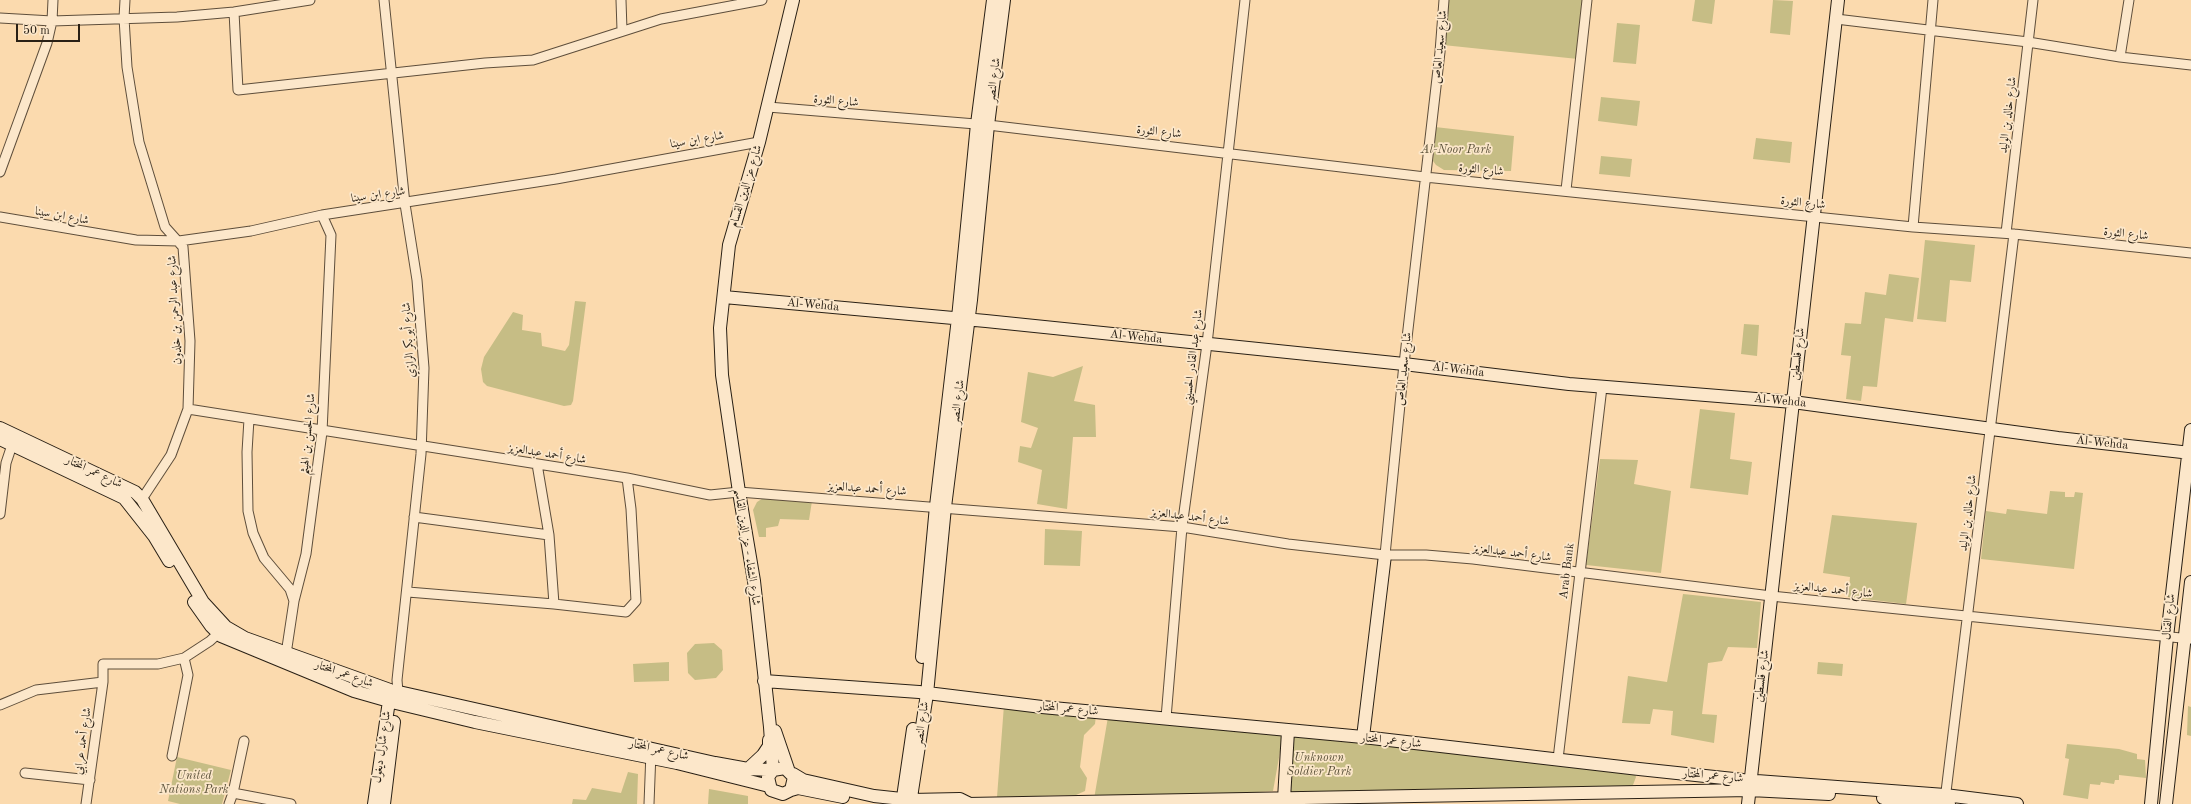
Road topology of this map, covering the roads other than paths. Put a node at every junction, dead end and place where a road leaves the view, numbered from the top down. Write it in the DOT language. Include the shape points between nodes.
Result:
graph roads {
  1 [pos="53,0"];
  2 [pos="125,0"];
  3 [pos="310,0"];
  4 [pos="384,0"];
  5 [pos="621,0"];
  6 [pos="762,0"];
  7 [pos="793,0"];
  8 [pos="993,0"];
  9 [pos="1004,0"];
  10 [pos="1245,0"];
  11 [pos="1444,0"];
  12 [pos="1587,0"];
  13 [pos="1838,0"];
  14 [pos="1933,0"];
  15 [pos="2033,0"];
  16 [pos="2129,0"];
  17 [pos="234,12"];
  18 [pos="0,18"];
  19 [pos="124,18"];
  20 [pos="1836,19"];
  21 [pos="52,21"];
  22 [pos="1930,29"];
  23 [pos="622,30"];
  24 [pos="2028,42"];
  25 [pos="2120,57"];
  26 [pos="2191,65"];
  27 [pos="391,74"];
  28 [pos="768,107"];
  29 [pos="983,125"];
  30 [pos="760,142"];
  31 [pos="1229,152"];
  32 [pos="0,172"];
  33 [pos="1425,177"];
  34 [pos="1566,190"];
  35 [pos="405,204"];
  36 [pos="322,215"];
  37 [pos="1813,216"];
  38 [pos="0,217"];
  39 [pos="1912,227"];
  40 [pos="2010,233"];
  41 [pos="179,241"];
  42 [pos="2191,253"];
  43 [pos="724,297"];
  44 [pos="963,318"];
  45 [pos="1208,344"];
  46 [pos="1404,364"];
  47 [pos="722,375"];
  48 [pos="1602,387"];
  49 [pos="1793,402"];
  50 [pos="188,409"];
  51 [pos="249,419"];
  52 [pos="0,428"];
  53 [pos="1991,428"];
  54 [pos="2191,430"];
  55 [pos="322,432"];
  56 [pos="0,439"];
  57 [pos="14,440"];
  58 [pos="421,447"];
  59 [pos="2190,453"];
  60 [pos="537,464"];
  61 [pos="627,478"];
  62 [pos="738,492"];
  63 [pos="142,499"];
  64 [pos="940,507"];
  65 [pos="0,514"];
  66 [pos="414,517"];
  67 [pos="1182,527"];
  68 [pos="549,536"];
  69 [pos="1385,555"];
  70 [pos="1579,573"];
  71 [pos="2191,582"];
  72 [pos="408,592"];
  73 [pos="1772,596"];
  74 [pos="294,601"];
  75 [pos="554,604"];
  76 [pos="1968,617"];
  77 [pos="222,630"];
  78 [pos="2167,637"];
  79 [pos="2188,639"];
  80 [pos="286,654"];
  81 [pos="184,658"];
  82 [pos="764,681"];
  83 [pos="103,682"];
  84 [pos="394,693"];
  85 [pos="923,693"];
  86 [pos="0,705"];
  87 [pos="1166,718"];
  88 [pos="770,723"];
  89 [pos="1288,731"];
  90 [pos="1363,738"];
  91 [pos="244,741"];
  92 [pos="651,753"];
  93 [pos="172,756"];
  94 [pos="1558,759"];
  95 [pos="748,769"];
  96 [pos="1639,769"];
  97 [pos="773,770"];
  98 [pos="791,772"];
  99 [pos="25,773"];
  100 [pos="90,780"];
  101 [pos="1751,784"];
  102 [pos="769,786"];
  103 [pos="791,790"];
  104 [pos="1632,792"];
  105 [pos="233,793"];
  106 [pos="1284,799"];
  107 [pos="1404,800"];
  108 [pos="1946,801"];
  109 [pos="906,802"];
  110 [pos="1154,803"];
  111 [pos="86,804"];
  112 [pos="229,804"];
  113 [pos="291,804"];
  114 [pos="374,804"];
  115 [pos="384,804"];
  116 [pos="649,804"];
  117 [pos="878,804"];
  118 [pos="968,804"];
  119 [pos="1748,804"];
  120 [pos="2017,804"];
  121 [pos="2151,804"];
  122 [pos="2166,804"];
  1 -- 21 [label="street"];
  2 -- 19 [label="street, شارع عبد الرحمن بن خلدون"];
  3 -- 17 [label="street"];
  4 -- 27 [label="street, شارع أبو بكر الرازي"];
  5 -- 23 [label="street"];
  6 -- 23 [label="street" via="660,19"];
  7 -- 28 [label="main road, شارع عز الدين القسام"];
  8 -- 29 [label="main road, شارع النصر"];
  9 -- 29 [label="main road, شارع النصر"];
  10 -- 31 [label="street, شارع عبد القادر الحسيني"];
  11 -- 33 [label="street, شارع سعيد العاص"];
  12 -- 34 [label="street"];
  13 -- 20 [label="main road, شارع فلسطين"];
  14 -- 22 [label="street"];
  15 -- 24 [label="street, شارع خالد بن الوليد"];
  16 -- 25 [label="street"];
  17 -- 19 [label="street"];
  17 -- 27 [label="street" via="238,90"];
  18 -- 21 [label="street"];
  19 -- 21 [label="street"];
  19 -- 41 [label="street, شارع عبد الرحمن بن خلدون" via="127,66 139,142 165,227"];
  20 -- 22 [label="street"];
  20 -- 37 [label="main road, شارع فلسطين"];
  21 -- 32 [label="street" via="39,67"];
  22 -- 24 [label="street"];
  22 -- 39 [label="street"];
  23 -- 27 [label="street" via="533,60"];
  24 -- 25 [label="street"];
  24 -- 40 [label="street, شارع خالد بن الوليد"];
  25 -- 26 [label="street"];
  27 -- 35 [label="street, شارع أبو بكر الرازي"];
  28 -- 29 [label="street, شارع الثورة"];
  28 -- 30 [label="main road, شارع عز الدين القسام"];
  29 -- 31 [label="street, شارع الثورة"];
  29 -- 44 [label="main road, شارع النصر"];
  30 -- 35 [label="street, شارع ابن سينا"];
  30 -- 43 [label="main road, شارع عز الدين القسام" via="729,245"];
  31 -- 33 [label="street, شارع الثورة"];
  31 -- 45 [label="street, شارع عبد القادر الحسيني"];
  33 -- 34 [label="street, شارع الثورة"];
  33 -- 46 [label="street, شارع سعيد العاص"];
  34 -- 37 [label="street, شارع الثورة"];
  35 -- 36 [label="street, شارع ابن سينا"];
  35 -- 58 [label="street, شارع أبو بكر الرازي" via="417,280 424,368"];
  36 -- 41 [label="street, شارع ابن سينا" via="252,231"];
  36 -- 55 [label="street, شارع الحسن بن الهيثم" via="331,236"];
  37 -- 39 [label="street, شارع الثورة"];
  37 -- 49 [label="main road, شارع فلسطين"];
  38 -- 41 [label="street, شارع ابن سينا" via="136,240"];
  39 -- 40 [label="street, شارع الثورة"];
  40 -- 42 [label="street, شارع الثورة"];
  40 -- 53 [label="street, شارع خالد بن الوليد"];
  41 -- 50 [label="street, شارع عبد الرحمن بن خلدون" via="185,254 190,341"];
  43 -- 44 [label="main road, Al-Wehda"];
  43 -- 47 [label="main road, شارع عز الدين القسام" via="720,328"];
  44 -- 45 [label="main road, Al-Wehda"];
  44 -- 64 [label="main road, شارع النصر"];
  45 -- 46 [label="main road, Al-Wehda"];
  45 -- 67 [label="street, شارع عبد القادر الحسيني"];
  46 -- 48 [label="main road, Al-Wehda"];
  46 -- 69 [label="street, شارع سعيد العاص"];
  47 -- 62 [label="main road, شارع الشفاء - عز الدين القاسم"];
  48 -- 49 [label="main road, Al-Wehda"];
  48 -- 70 [label="street, Arab Bank"];
  49 -- 53 [label="main road, Al-Wehda"];
  49 -- 73 [label="main road, شارع فلسطين"];
  50 -- 51 [label="street, شارع أحمد عبدالعزيز"];
  50 -- 63 [label="street, شارع عبد الرحمن بن خلدون" via="171,455"];
  51 -- 55 [label="street, شارع أحمد عبدالعزيز"];
  51 -- 74 [label="street" via="248,511 253,533 264,558 290,590"];
  52 -- 57 [label="main road, شارع عمر المختار"];
  53 -- 59 [label="main road, Al-Wehda"];
  53 -- 76 [label="street, شارع خالد بن الوليد"];
  54 -- 59 [label="main road, شارع القنال"];
  55 -- 58 [label="street, شارع أحمد عبدالعزيز"];
  55 -- 74 [label="street, شارع الحسن بن الهيثم" via="306,554"];
  56 -- 57 [label="main road, شارع عمر المختار"];
  57 -- 63 [label="main road, شارع عمر المختار" via="126,487"];
  57 -- 65 [label="street" via="6,463"];
  57 -- 77 [label="main road, شارع عمر المختار" via="131,504 200,611"];
  58 -- 60 [label="street, شارع أحمد عبدالعزيز"];
  58 -- 66 [label="street, شارع أبو بكر الرازي"];
  59 -- 78 [label="main road, شارع القنال"];
  60 -- 61 [label="street, شارع أحمد عبدالعزيز"];
  60 -- 68 [label="street"];
  61 -- 62 [label="street, شارع أحمد عبدالعزيز" via="710,495"];
  61 -- 75 [label="street" via="636,601 634,605 626,612"];
  62 -- 64 [label="street, شارع أحمد عبدالعزيز"];
  62 -- 82 [label="main road, شارع الشفاء - عز الدين القاسم" via="754,581"];
  63 -- 77 [label="main road, شارع عمر المختار"];
  64 -- 67 [label="street, شارع أحمد عبدالعزيز"];
  64 -- 85 [label="main road, شارع النصر"];
  66 -- 68 [label="street"];
  66 -- 72 [label="street, شارع أبو بكر الرازي"];
  67 -- 69 [label="street, شارع أحمد عبدالعزيز" via="1288,544"];
  67 -- 87 [label="street, شارع عبد القادر الحسيني"];
  68 -- 75 [label="street"];
  69 -- 70 [label="street, شارع أحمد عبدالعزيز" via="1426,555"];
  69 -- 90 [label="main road, شارع سعيد العاص"];
  70 -- 73 [label="street, شارع أحمد عبدالعزيز"];
  70 -- 94 [label="street, Arab Bank"];
  71 -- 79 [label="main road, شارع القنال"];
  72 -- 75 [label="street"];
  72 -- 84 [label="street, شارع أبو بكر الرازي"];
  73 -- 76 [label="street, شارع أحمد عبدالعزيز"];
  73 -- 101 [label="main road, شارع فلسطين" via="1756,720"];
  74 -- 80 [label="street, شارع الحسن بن الهيثم"];
  76 -- 78 [label="street, شارع أحمد عبدالعزيز"];
  76 -- 108 [label="street, شارع خالد بن الوليد"];
  77 -- 80 [label="main road, شارع عمر المختار"];
  77 -- 81 [label="street"];
  77 -- 84 [label="main road, شارع عمر المختار" via="232,642 354,691"];
  78 -- 79 [label="street, شارع أحمد عبدالعزيز"];
  78 -- 121 [label="main road, شارع القنال"];
  79 -- 122 [label="main road, شارع القنال"];
  80 -- 84 [label="main road, شارع عمر المختار"];
  81 -- 83 [label="street, شارع أحمد عرابي" via="158,664 103,664"];
  81 -- 93 [label="street" via="188,676"];
  82 -- 85 [label="main road, شارع عمر المختار"];
  82 -- 88 [label="main road, شارع الشفاء - عز الدين القاسم"];
  83 -- 86 [label="street" via="36,690"];
  83 -- 100 [label="street, شارع أحمد عرابي"];
  84 -- 92 [label="main road, شارع عمر المختار"];
  84 -- 114 [label="main road, شارع شارل ديغول"];
  84 -- 115 [label="main road, شارع شارل ديغول"];
  85 -- 87 [label="main road, شارع عمر المختار"];
  85 -- 109 [label="main road, شارع النصر"];
  87 -- 89 [label="main road, شارع عمر المختار"];
  88 -- 95 [label="main road" via="769,746"];
  88 -- 97 [label="main road"];
  88 -- 98 [label="main road"];
  89 -- 90 [label="main road, شارع عمر المختار"];
  89 -- 106 [label="main road"];
  90 -- 94 [label="main road, شارع عمر المختار"];
  91 -- 105 [label="street"];
  92 -- 95 [label="main road, شارع عمر المختار"];
  92 -- 102 [label="main road, شارع عمر المختار"];
  92 -- 116 [label="street"];
  94 -- 96 [label="main road, شارع عمر المختار"];
  95 -- 97 [label="main road, شارع عمر المختار"];
  96 -- 101 [label="main road, شارع عمر المختار"];
  96 -- 104 [label="main road" via="1641,782"];
  97 -- 98 [label="main road" via="781,767"];
  97 -- 102 [label="main road" via="768,777"];
  98 -- 103 [label="main road" via="794,782"];
  98 -- 109 [label="main road" via="810,781"];
  99 -- 100 [label="street"];
  100 -- 111 [label="street, شارع أحمد عرابي"];
  101 -- 104 [label="main road, شارع عمر المختار"];
  101 -- 108 [label="main road, شارع عمر المختار"];
  101 -- 119 [label="main road, شارع فلسطين"];
  102 -- 103 [label="main road" via="779,794"];
  103 -- 117 [label="main road" via="798,788"];
  104 -- 107 [label="main road, شارع عمر المختار"];
  105 -- 112 [label="street"];
  105 -- 113 [label="street"];
  106 -- 107 [label="main road, شارع عمر المختار"];
  106 -- 110 [label="main road, شارع عمر المختار"];
  108 -- 120 [label="main road, شارع عمر المختار"];
  109 -- 118 [label="main road" via="960,800"];
  110 -- 118 [label="main road, شارع عمر المختار" via="1089,801"];
}
